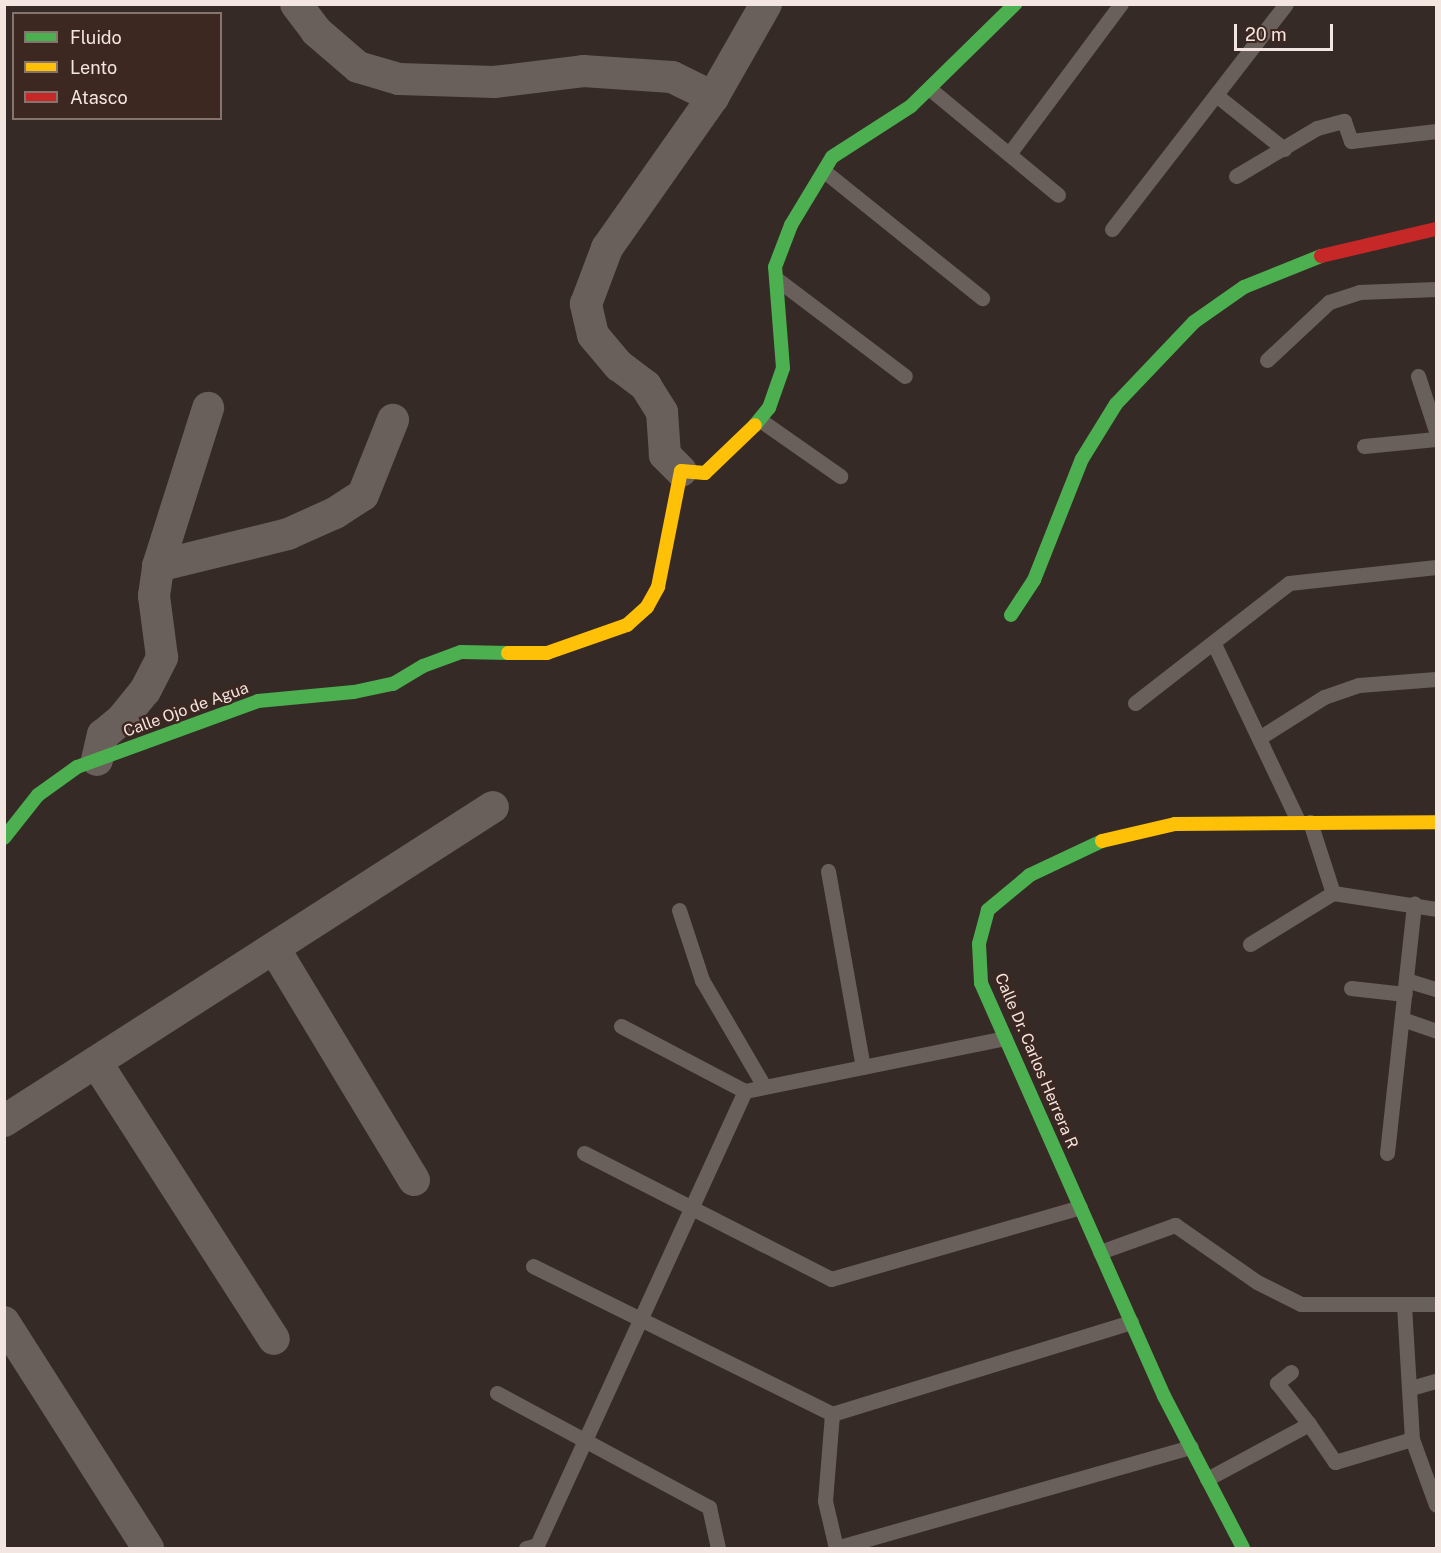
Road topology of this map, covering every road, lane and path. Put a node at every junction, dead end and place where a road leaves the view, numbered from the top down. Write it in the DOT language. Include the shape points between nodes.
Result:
graph roads {
  1 [pos="296,4"];
  2 [pos="766,4"];
  3 [pos="1015,4"];
  4 [pos="1121,4"];
  5 [pos="1287,4"];
  6 [pos="930,89"];
  7 [pos="1216,95"];
  8 [pos="713,97"];
  9 [pos="1437,131"];
  10 [pos="1284,149"];
  11 [pos="1009,154"];
  12 [pos="824,171"];
  13 [pos="1236,176"];
  14 [pos="1058,195"];
  15 [pos="1112,229"];
  16 [pos="1437,229"];
  17 [pos="776,278"];
  18 [pos="1437,290"];
  19 [pos="982,298"];
  20 [pos="1267,360"];
  21 [pos="905,376"];
  22 [pos="1418,376"];
  23 [pos="208,408"];
  24 [pos="393,420"];
  25 [pos="760,420"];
  26 [pos="1437,431"];
  27 [pos="1437,439"];
  28 [pos="1364,446"];
  29 [pos="681,471"];
  30 [pos="840,476"];
  31 [pos="158,566"];
  32 [pos="1437,567"];
  33 [pos="1011,615"];
  34 [pos="1214,644"];
  35 [pos="1437,679"];
  36 [pos="1135,703"];
  37 [pos="1259,738"];
  38 [pos="97,760"];
  39 [pos="493,807"];
  40 [pos="1304,821"];
  41 [pos="1437,822"];
  42 [pos="4,838"];
  43 [pos="828,871"];
  44 [pos="1334,893"];
  45 [pos="1414,903"];
  46 [pos="1437,909"];
  47 [pos="679,910"];
  48 [pos="1250,944"];
  49 [pos="274,948"];
  50 [pos="1405,987"];
  51 [pos="1351,988"];
  52 [pos="1437,989"];
  53 [pos="1402,1019"];
  54 [pos="621,1026"];
  55 [pos="1437,1031"];
  56 [pos="1005,1038"];
  57 [pos="96,1062"];
  58 [pos="863,1067"];
  59 [pos="764,1086"];
  60 [pos="745,1090"];
  61 [pos="4,1121"];
  62 [pos="584,1153"];
  63 [pos="1387,1153"];
  64 [pos="414,1180"];
  65 [pos="1080,1207"];
  66 [pos="692,1208"];
  67 [pos="1101,1252"];
  68 [pos="533,1266"];
  69 [pos="1437,1304"];
  70 [pos="1404,1305"];
  71 [pos="640,1319"];
  72 [pos="4,1322"];
  73 [pos="1131,1322"];
  74 [pos="274,1339"];
  75 [pos="1291,1371"];
  76 [pos="1437,1381"];
  77 [pos="1411,1388"];
  78 [pos="496,1393"];
  79 [pos="832,1414"];
  80 [pos="1309,1424"];
  81 [pos="1412,1439"];
  82 [pos="585,1440"];
  83 [pos="1191,1447"];
  84 [pos="1207,1479"];
  85 [pos="1437,1505"];
  86 [pos="534,1547"];
  87 [pos="148,1548"];
  88 [pos="718,1548"];
  89 [pos="836,1548"];
  90 [pos="1243,1548"];
  1 -- 8 [label="street" via="316,31 358,67 399,79 494,82 583,71 672,77"];
  2 -- 8 [label="street"];
  3 -- 6 [label="street"];
  4 -- 11 [label="lane"];
  5 -- 7 [label="lane"];
  6 -- 11 [label="lane"];
  6 -- 12 [label="street" via="832,158"];
  7 -- 10 [label="lane"];
  7 -- 15 [label="lane"];
  8 -- 29 [label="street" via="607,248 586,304 593,335 619,366 646,386 657,403 662,412 664,455"];
  9 -- 10 [label="lane" via="1351,141 1344,121 1317,128"];
  10 -- 13 [label="lane"];
  11 -- 14 [label="lane"];
  12 -- 17 [label="street" via="791,225 775,267"];
  12 -- 19 [label="lane"];
  16 -- 33 [label="street" via="1324,255 1244,287 1194,322 1116,404 1082,459 1034,580"];
  17 -- 21 [label="lane"];
  17 -- 25 [label="street" via="783,368 769,408"];
  18 -- 20 [label="lane" via="1359,291 1329,302"];
  22 -- 26 [label="lane"];
  23 -- 31 [label="street"];
  24 -- 31 [label="street" via="363,495 335,513 288,534"];
  25 -- 29 [label="street" via="743,441 705,473"];
  25 -- 30 [label="lane"];
  27 -- 28 [label="lane"];
  29 -- 38 [label="street, Calle Ojo de Agua" via="658,587 647,607 627,625 547,653 461,652 423,666 393,684 354,692 258,701"];
  31 -- 38 [label="street" via="155,613 162,657 145,691 103,735"];
  32 -- 34 [label="lane" via="1289,583"];
  34 -- 36 [label="lane"];
  34 -- 37 [label="lane"];
  35 -- 37 [label="lane" via="1359,685 1324,697"];
  37 -- 40 [label="lane"];
  38 -- 42 [label="street, Calle Ojo de Agua" via="77,767 38,795"];
  39 -- 49 [label="street"];
  40 -- 41 [label="street, Calle Dr. Carlos Herrera R"];
  40 -- 44 [label="lane"];
  40 -- 56 [label="street, Calle Dr. Carlos Herrera R" via="1175,824 1098,842 1030,875 988,910 979,945 981,983"];
  43 -- 58 [label="lane"];
  44 -- 45 [label="lane"];
  44 -- 48 [label="lane"];
  45 -- 46 [label="lane"];
  45 -- 50 [label="lane"];
  47 -- 59 [label="lane" via="702,980"];
  49 -- 57 [label="street"];
  49 -- 64 [label="street"];
  50 -- 51 [label="lane"];
  50 -- 52 [label="lane"];
  50 -- 53 [label="lane"];
  53 -- 55 [label="lane"];
  53 -- 63 [label="lane"];
  54 -- 60 [label="lane"];
  56 -- 58 [label="lane"];
  56 -- 65 [label="street, Calle Dr. Carlos Herrera R"];
  57 -- 61 [label="street"];
  57 -- 74 [label="street"];
  58 -- 59 [label="lane"];
  59 -- 60 [label="lane"];
  60 -- 66 [label="lane"];
  62 -- 66 [label="lane"];
  65 -- 66 [label="lane" via="831,1279"];
  65 -- 67 [label="street, Calle Dr. Carlos Herrera R"];
  66 -- 71 [label="lane"];
  67 -- 70 [label="lane" via="1175,1225 1257,1282 1301,1304"];
  67 -- 73 [label="street, Calle Dr. Carlos Herrera R"];
  68 -- 71 [label="lane"];
  69 -- 70 [label="lane"];
  70 -- 77 [label="lane"];
  71 -- 79 [label="lane"];
  71 -- 82 [label="lane"];
  72 -- 87 [label="street"];
  73 -- 79 [label="lane"];
  73 -- 83 [label="street, Calle Dr. Carlos Herrera R"];
  75 -- 80 [label="lane" via="1277,1383"];
  76 -- 77 [label="lane"];
  77 -- 81 [label="lane"];
  78 -- 82 [label="lane"];
  79 -- 89 [label="lane" via="825,1502"];
  80 -- 81 [label="lane" via="1335,1462"];
  80 -- 84 [label="lane"];
  81 -- 85 [label="lane"];
  82 -- 86 [label="lane"];
  82 -- 88 [label="lane" via="709,1507"];
  83 -- 84 [label="street, Calle Dr. Carlos Herrera R"];
  83 -- 89 [label="lane"];
  84 -- 90 [label="street, Calle Dr. Carlos Herrera R"];
}
